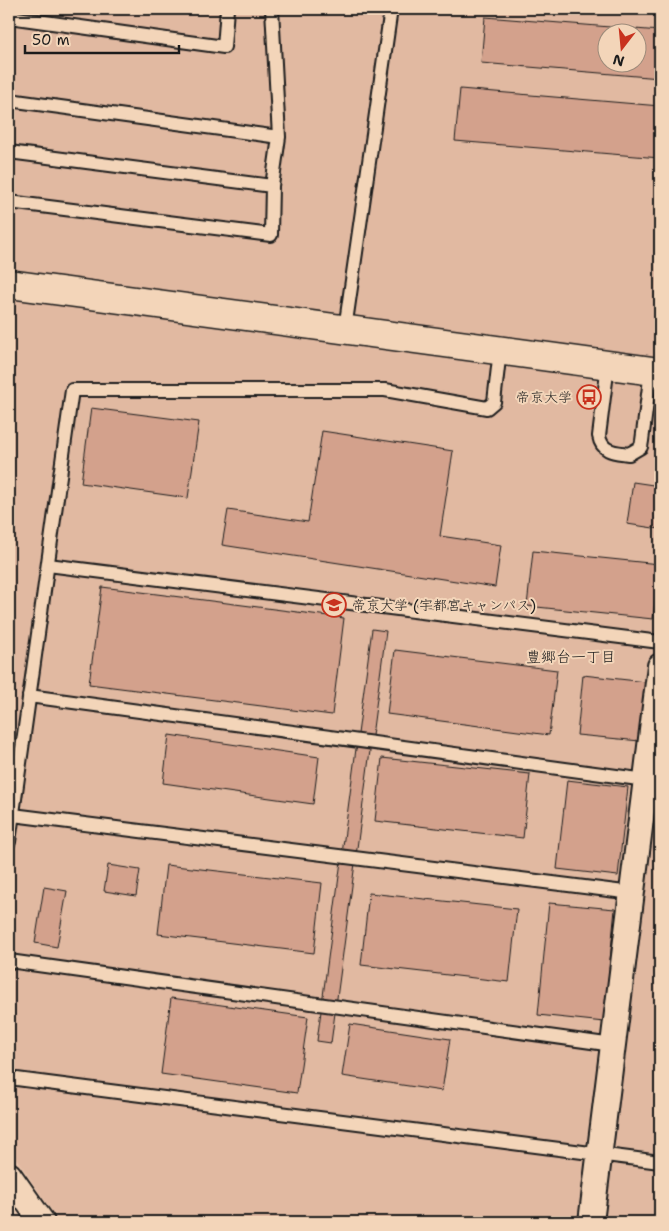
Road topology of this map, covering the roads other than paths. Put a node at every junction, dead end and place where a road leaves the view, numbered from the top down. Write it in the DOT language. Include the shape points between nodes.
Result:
graph roads {
  1 [pos="227,9"];
  2 [pos="272,9"];
  3 [pos="391,9"];
  4 [pos="9,17"];
  5 [pos="9,100"];
  6 [pos="279,137"];
  7 [pos="9,152"];
  8 [pos="272,186"];
  9 [pos="9,202"];
  10 [pos="9,284"];
  11 [pos="345,329"];
  12 [pos="500,350"];
  13 [pos="608,365"];
  14 [pos="656,372"];
  15 [pos="48,565"];
  16 [pos="660,642"];
  17 [pos="660,666"];
  18 [pos="29,696"];
  19 [pos="646,780"];
  20 [pos="12,815"];
  21 [pos="9,842"];
  22 [pos="632,893"];
  23 [pos="9,961"];
  24 [pos="613,1045"];
  25 [pos="9,1078"];
  26 [pos="599,1155"];
  27 [pos="660,1162"];
  28 [pos="9,1175"];
  29 [pos="42,1222"];
  30 [pos="591,1222"];
  1 -- 4 [label="lane" via="224,47"];
  2 -- 6 [label="lane"];
  3 -- 11 [label="lane"];
  5 -- 6 [label="lane"];
  6 -- 8 [label="lane"];
  7 -- 8 [label="lane"];
  8 -- 9 [label="lane" via="271,235"];
  10 -- 11 [label="street"];
  11 -- 12 [label="street"];
  12 -- 13 [label="street"];
  12 -- 15 [label="lane" via="494,402 487,408 385,390 72,390"];
  13 -- 14 [label="street"];
  13 -- 14 [label="lane" via="599,436 609,451 630,454 641,447"];
  15 -- 16 [label="lane"];
  15 -- 18 [label="lane"];
  17 -- 19 [label="street"];
  18 -- 19 [label="lane"];
  18 -- 20 [label="lane"];
  19 -- 22 [label="street"];
  20 -- 21 [label="lane"];
  20 -- 22 [label="lane"];
  22 -- 24 [label="street"];
  23 -- 24 [label="lane"];
  24 -- 26 [label="street"];
  25 -- 26 [label="lane"];
  26 -- 27 [label="lane"];
  26 -- 30 [label="street"];
  28 -- 29 [label="street"];
}
